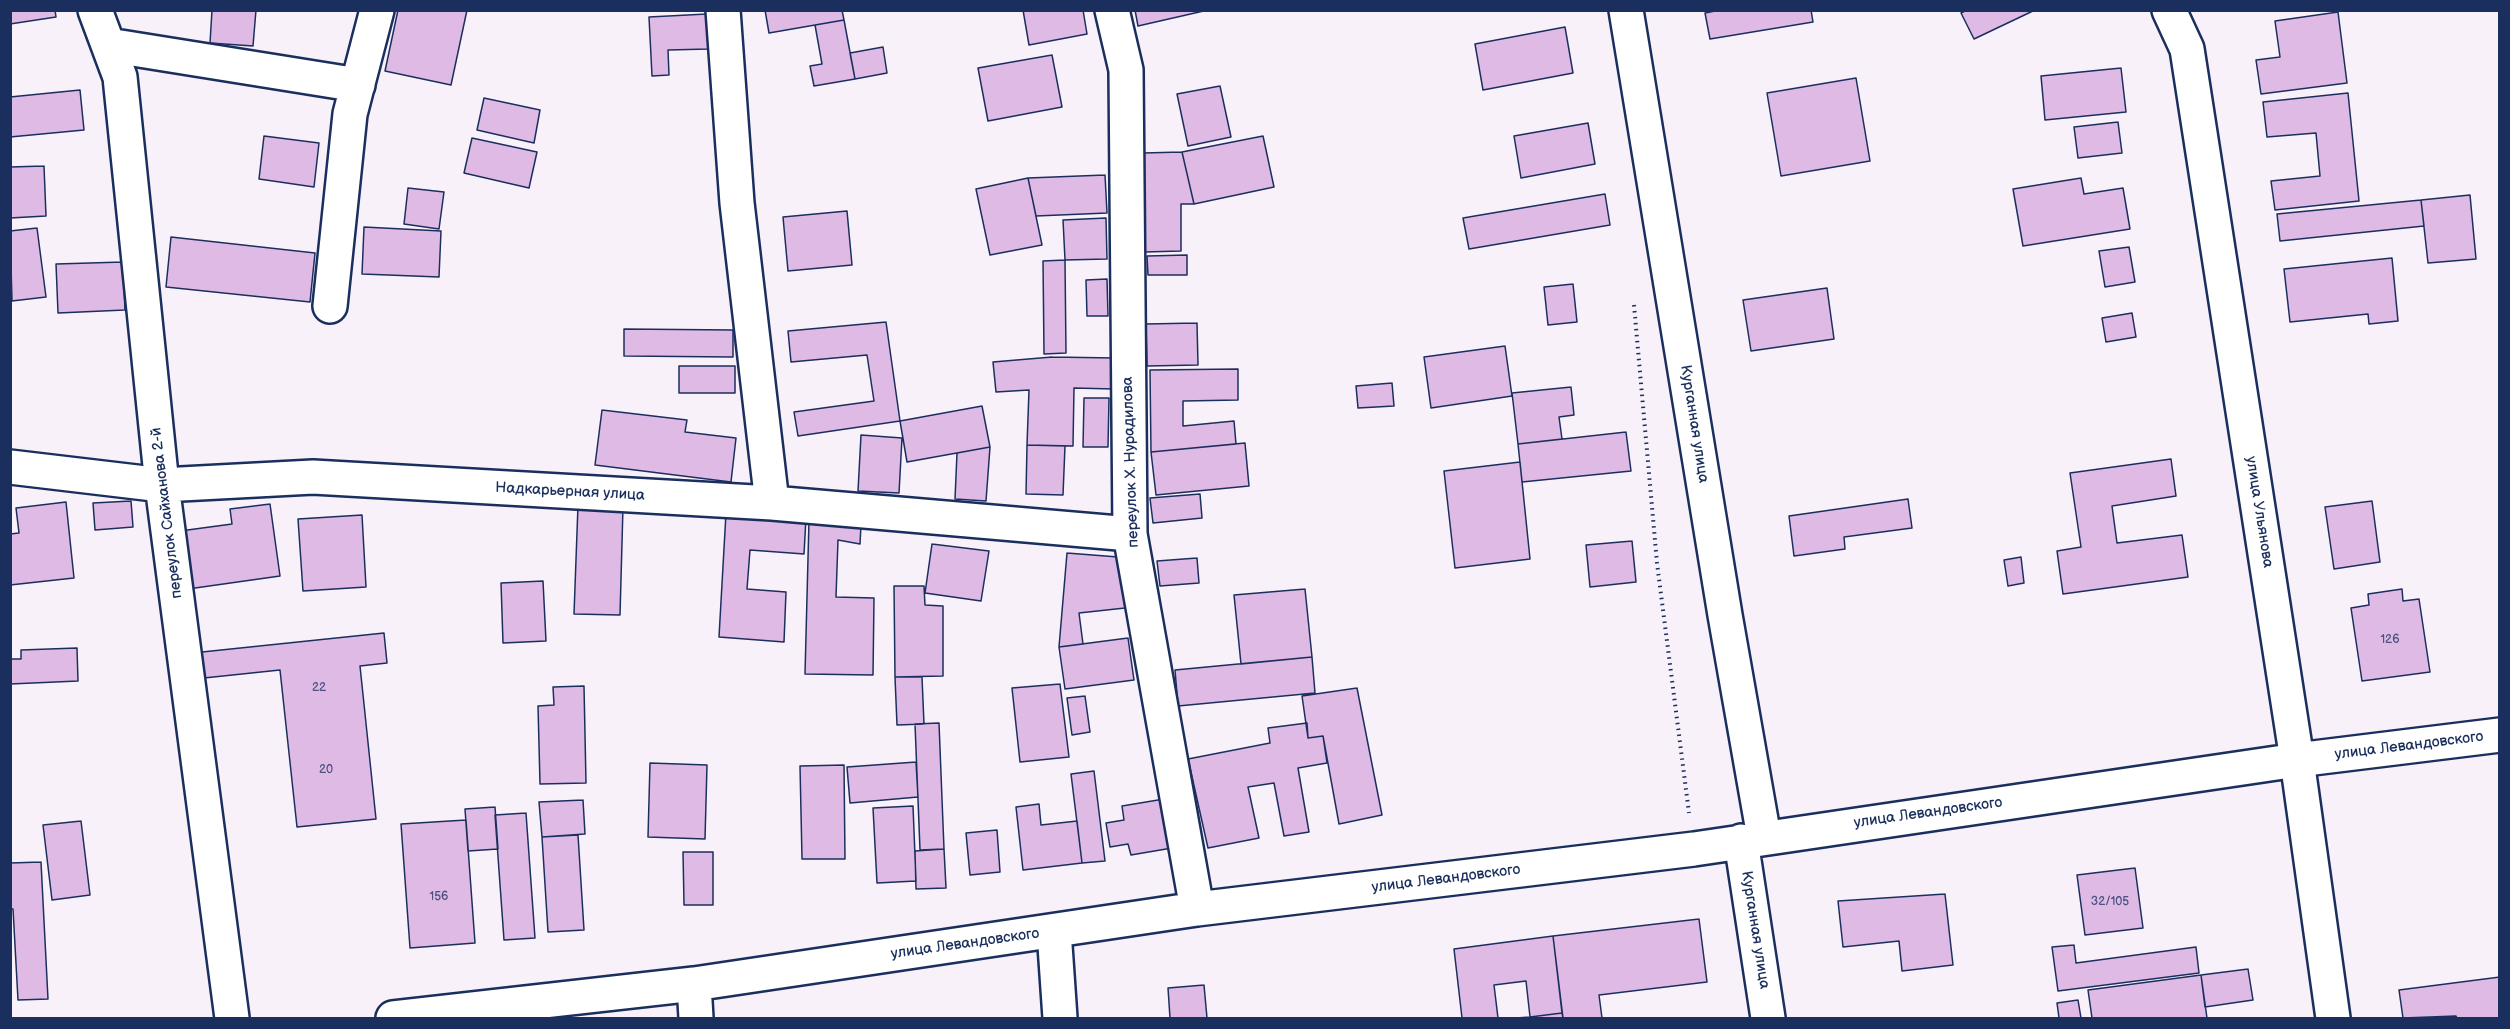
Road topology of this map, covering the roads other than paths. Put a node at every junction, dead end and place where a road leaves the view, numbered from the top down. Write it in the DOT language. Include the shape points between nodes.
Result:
graph roads {
  1 [pos="96,10"];
  2 [pos="377,10"];
  3 [pos="723,10"];
  4 [pos="1113,10"];
  5 [pos="1626,10"];
  6 [pos="2169,10"];
  7 [pos="108,45"];
  8 [pos="358,85"];
  9 [pos="330,306"];
  10 [pos="10,466"];
  11 [pos="162,485"];
  12 [pos="772,503"];
  13 [pos="1130,534"];
  14 [pos="2499,735"];
  15 [pos="2297,760"];
  16 [pos="1752,839"];
  17 [pos="1197,909"];
  18 [pos="1054,931"];
  19 [pos="694,984"];
  20 [pos="232,1018"];
  21 [pos="393,1018"];
  22 [pos="696,1018"];
  23 [pos="1060,1018"];
  24 [pos="1768,1018"];
  25 [pos="2333,1018"];
  1 -- 7 [label="street, переулок Сайханова 2-й"];
  2 -- 8 [label="street"];
  3 -- 12 [label="street" via="737,204"];
  4 -- 13 [label="street, переулок Х. Нурадилова" via="1126,70"];
  5 -- 16 [label="street, Курганная улица" via="1725,615"];
  6 -- 15 [label="street, улица Ульянова" via="2187,49"];
  7 -- 8 [label="street"];
  7 -- 11 [label="street, переулок Сайханова 2-й" via="120,77"];
  8 -- 9 [label="street" via="350,114"];
  10 -- 11 [label="street, Надкарьерная улица"];
  11 -- 12 [label="street, Надкарьерная улица" via="313,477"];
  11 -- 20 [label="street, переулок Сайханова 2-й"];
  12 -- 13 [label="street, Надкарьерная улица"];
  13 -- 17 [label="street, переулок Х. Нурадилова"];
  14 -- 15 [label="street, улица Левандовского"];
  15 -- 16 [label="street, улица Левандовского"];
  15 -- 25 [label="street, улица Ульянова"];
  16 -- 17 [label="street, улица Левандовского"];
  16 -- 24 [label="street, Курганная улица"];
  17 -- 18 [label="street, улица Левандовского"];
  18 -- 19 [label="street, улица Левандовского"];
  18 -- 23 [label="street"];
  19 -- 21 [label="street, улица Левандовского"];
  19 -- 22 [label="street"];
}
